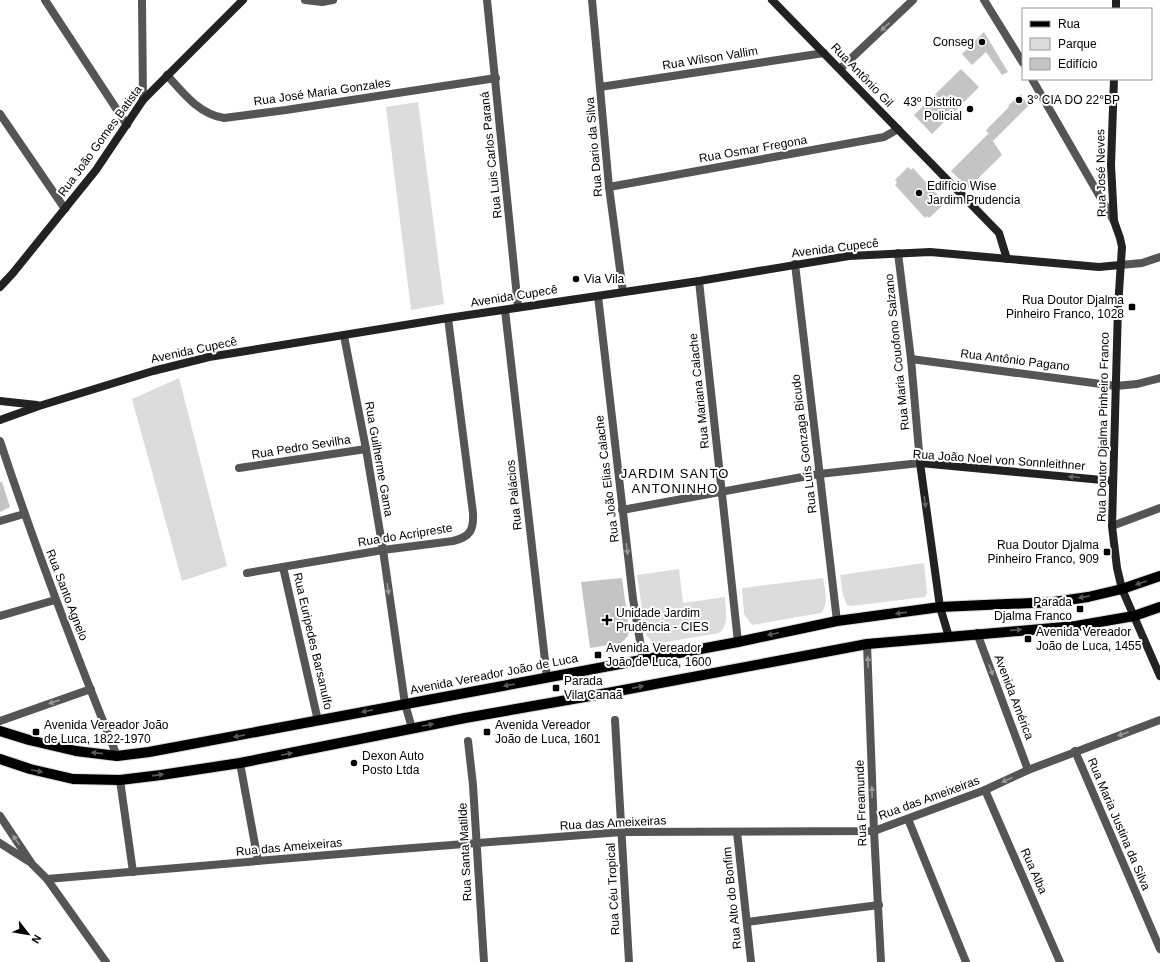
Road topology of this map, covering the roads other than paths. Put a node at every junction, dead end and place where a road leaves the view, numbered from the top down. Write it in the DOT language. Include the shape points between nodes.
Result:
graph roads {
  1 [pos="45,0"];
  2 [pos="142,0"];
  3 [pos="243,0"];
  4 [pos="305,0"];
  5 [pos="333,0"];
  6 [pos="487,0"];
  7 [pos="592,0"];
  8 [pos="772,0"];
  9 [pos="913,0"];
  10 [pos="984,0"];
  11 [pos="824,53"];
  12 [pos="1022,61"];
  13 [pos="840,69"];
  14 [pos="167,75"];
  15 [pos="496,78"];
  16 [pos="1033,80"];
  17 [pos="1114,80"];
  18 [pos="600,87"];
  19 [pos="143,100"];
  20 [pos="0,114"];
  21 [pos="127,125"];
  22 [pos="898,129"];
  23 [pos="609,187"];
  24 [pos="65,209"];
  25 [pos="1114,221"];
  26 [pos="898,253"];
  27 [pos="1160,257"];
  28 [pos="1007,259"];
  29 [pos="795,264"];
  30 [pos="1120,265"];
  31 [pos="699,281"];
  32 [pos="0,287"];
  33 [pos="623,292"];
  34 [pos="598,296"];
  35 [pos="518,307"];
  36 [pos="505,310"];
  37 [pos="448,318"];
  38 [pos="344,336"];
  39 [pos="911,359"];
  40 [pos="1160,378"];
  41 [pos="1116,386"];
  42 [pos="0,401"];
  43 [pos="39,406"];
  44 [pos="0,420"];
  45 [pos="0,441"];
  46 [pos="366,448"];
  47 [pos="920,463"];
  48 [pos="239,468"];
  49 [pos="819,474"];
  50 [pos="1113,481"];
  51 [pos="721,491"];
  52 [pos="1160,508"];
  53 [pos="622,510"];
  54 [pos="24,514"];
  55 [pos="0,521"];
  56 [pos="1112,526"];
  57 [pos="383,550"];
  58 [pos="283,567"];
  59 [pos="248,573"];
  60 [pos="1160,576"];
  61 [pos="1122,589"];
  62 [pos="55,600"];
  63 [pos="940,607"];
  64 [pos="1160,607"];
  65 [pos="0,616"];
  66 [pos="1134,616"];
  67 [pos="836,621"];
  68 [pos="978,633"];
  69 [pos="949,637"];
  70 [pos="738,642"];
  71 [pos="867,644"];
  72 [pos="642,659"];
  73 [pos="1160,676"];
  74 [pos="547,678"];
  75 [pos="90,690"];
  76 [pos="405,704"];
  77 [pos="615,720"];
  78 [pos="1160,720"];
  79 [pos="0,721"];
  80 [pos="318,721"];
  81 [pos="412,728"];
  82 [pos="0,731"];
  83 [pos="468,741"];
  84 [pos="1076,751"];
  85 [pos="117,756"];
  86 [pos="0,760"];
  87 [pos="240,763"];
  88 [pos="1028,770"];
  89 [pos="120,780"];
  90 [pos="985,790"];
  91 [pos="0,816"];
  92 [pos="908,819"];
  93 [pos="874,831"];
  94 [pos="622,832"];
  95 [pos="737,832"];
  96 [pos="0,843"];
  97 [pos="477,844"];
  98 [pos="258,862"];
  99 [pos="32,864"];
  100 [pos="133,872"];
  101 [pos="47,879"];
  102 [pos="879,905"];
  103 [pos="747,922"];
  104 [pos="1160,949"];
  105 [pos="106,962"];
  106 [pos="484,962"];
  107 [pos="629,962"];
  108 [pos="751,962"];
  109 [pos="881,962"];
  110 [pos="966,962"];
  111 [pos="1060,962"];
  1 -- 21 [label="street"];
  2 -- 19 [label="street"];
  3 -- 14 [label="street, Rua João Gomes Batista"];
  4 -- 5 [label="street"];
  6 -- 15 [label="street, Rua Luis Carlos Paraná"];
  7 -- 18 [label="street, Rua Dario da Silva"];
  8 -- 11 [label="street, Rua Antônio Gil"];
  9 -- 13 [label="street, one-way"];
  10 -- 12 [label="street"];
  11 -- 13 [label="street, Rua Antônio Gil"];
  11 -- 18 [label="street, Rua Wilson Vallim"];
  13 -- 22 [label="street, Rua Antônio Gil"];
  14 -- 15 [label="street, Rua José Maria Gonzales" via="188,99 207,113 224,118"];
  14 -- 19 [label="street, Rua João Gomes Batista"];
  15 -- 35 [label="street, Rua Luis Carlos Paraná"];
  16 -- 25 [label="street"];
  17 -- 25 [label="street, Rua José Neves" via="1111,165"];
  18 -- 23 [label="street, Rua Dario da Silva"];
  19 -- 21 [label="street, Rua João Gomes Batista"];
  20 -- 24 [label="street"];
  21 -- 24 [label="street, Rua João Gomes Batista"];
  22 -- 23 [label="street, Rua Osmar Fregona" via="884,137"];
  22 -- 28 [label="street, Rua Antônio Gil" via="999,233"];
  23 -- 33 [label="street, Rua Dario da Silva"];
  24 -- 32 [label="street, Rua João Gomes Batista"];
  25 -- 30 [label="street, Rua José Neves" via="1122,247"];
  26 -- 28 [label="street, Avenida Cupecê" via="930,252"];
  26 -- 29 [label="street, Avenida Cupecê" via="849,256"];
  26 -- 39 [label="street, Rua Maria Couofono Salzano"];
  27 -- 30 [label="street, Avenida Cupecê" via="1142,263"];
  28 -- 30 [label="street, Avenida Cupecê" via="1099,267"];
  29 -- 31 [label="street, Avenida Cupecê"];
  29 -- 49 [label="street, Rua Luís Gonzaga Bicudo"];
  30 -- 41 [label="street, Rua Doutor Djalma Pinheiro Franco"];
  31 -- 33 [label="street, Avenida Cupecê"];
  31 -- 51 [label="street, Rua Mariana Calache"];
  33 -- 34 [label="street, Avenida Cupecê"];
  34 -- 35 [label="street, Avenida Cupecê"];
  34 -- 53 [label="street, Rua João Elias Calache"];
  35 -- 36 [label="street, Avenida Cupecê"];
  36 -- 37 [label="street, Avenida Cupecê"];
  36 -- 74 [label="street, Rua Palácios"];
  37 -- 38 [label="street, Avenida Cupecê"];
  37 -- 57 [label="street, Rua do Acripreste" via="473,527 463,538"];
  38 -- 43 [label="street, Avenida Cupecê" via="209,357 153,371"];
  38 -- 46 [label="street, Rua Guilherme Gama"];
  39 -- 41 [label="street, Rua Antônio Pagano"];
  39 -- 47 [label="street, Rua Maria Couofono Salzano"];
  40 -- 41 [label="street, Rua Antônio Pagano"];
  41 -- 50 [label="street, Rua Doutor Djalma Pinheiro Franco"];
  42 -- 43 [label="street"];
  43 -- 44 [label="street, Avenida Cupecê"];
  45 -- 54 [label="street, Rua Santo Agnelo"];
  46 -- 48 [label="street, Rua Pedro Sevilha"];
  46 -- 57 [label="street, Rua Guilherme Gama"];
  47 -- 49 [label="street, Rua João Noel von Sonnleithner"];
  50 -- 47 [label="street, Rua João Noel von Sonnleithner, one-way"];
  47 -- 63 [label="street, Rua Maria Couofono Salzano, one-way"];
  49 -- 51 [label="street, Rua João Noel von Sonnleithner"];
  49 -- 67 [label="street, Rua Luís Gonzaga Bicudo"];
  50 -- 56 [label="street, Rua Doutor Djalma Pinheiro Franco"];
  51 -- 53 [label="street, Rua João Noel von Sonnleithner"];
  51 -- 70 [label="street, Rua Mariana Calache"];
  52 -- 56 [label="street"];
  53 -- 72 [label="street, Rua João Elias Calache, one-way"];
  54 -- 55 [label="street"];
  54 -- 62 [label="street, Rua Santo Agnelo"];
  56 -- 61 [label="street, Rua Doutor Djalma Pinheiro Franco"];
  57 -- 58 [label="street, Rua do Acripreste"];
  57 -- 76 [label="street, Rua Guilherme Gama, one-way"];
  58 -- 59 [label="street, Rua do Acripreste"];
  58 -- 80 [label="street, Rua Euripedes Barsanulfo"];
  60 -- 61 [label="main road, Avenida Vereador João de Luca, one-way"];
  61 -- 63 [label="main road, Avenida Vereador João de Luca, one-way" via="1054,602"];
  61 -- 66 [label="street, Rua Doutor Djalma Pinheiro Franco"];
  62 -- 65 [label="street"];
  62 -- 75 [label="street, Rua Santo Agnelo"];
  63 -- 67 [label="main road, Avenida Vereador João de Luca, one-way"];
  63 -- 69 [label="street, Rua Maria Couofono Salzano"];
  64 -- 66 [label="main road"];
  68 -- 66 [label="main road, one-way" via="1076,626"];
  66 -- 73 [label="street"];
  67 -- 70 [label="main road, Avenida Vereador João de Luca, one-way"];
  68 -- 69 [label="main road"];
  68 -- 88 [label="street, Avenida América, one-way"];
  69 -- 71 [label="main road"];
  70 -- 72 [label="main road, Avenida Vereador João de Luca"];
  81 -- 71 [label="main road, one-way"];
  93 -- 71 [label="street, Rua Freamunde, one-way"];
  72 -- 74 [label="main road, Avenida Vereador João de Luca"];
  74 -- 76 [label="main road, Avenida Vereador João de Luca, one-way"];
  75 -- 79 [label="street, one-way"];
  75 -- 85 [label="street, Rua Santo Agnelo"];
  76 -- 80 [label="main road, Avenida Vereador João de Luca, one-way"];
  76 -- 81 [label="street, Rua Guilherme Gama"];
  77 -- 94 [label="street, Rua Céu Tropical"];
  78 -- 84 [label="street, Rua das Ameixeiras, one-way"];
  80 -- 85 [label="main road, Avenida Vereador João de Luca, one-way"];
  87 -- 81 [label="main road, one-way"];
  85 -- 82 [label="main road, Avenida Vereador João de Luca, one-way" via="76,751"];
  83 -- 97 [label="street, Rua Santa Matilde"];
  84 -- 88 [label="street, Rua das Ameixeiras"];
  84 -- 104 [label="street, Rua Maria Justina da Silva"];
  86 -- 89 [label="main road, one-way" via="73,778"];
  89 -- 87 [label="main road, one-way"];
  87 -- 98 [label="street"];
  88 -- 90 [label="street, Rua das Ameixeiras, one-way"];
  89 -- 100 [label="street"];
  90 -- 92 [label="street, Rua das Ameixeiras"];
  90 -- 111 [label="street, Rua Alba"];
  99 -- 91 [label="street, one-way"];
  92 -- 93 [label="street, Rua das Ameixeiras"];
  92 -- 110 [label="street"];
  93 -- 95 [label="street, Rua das Ameixeiras"];
  93 -- 102 [label="street, Rua Freamunde"];
  94 -- 95 [label="street, Rua das Ameixeiras"];
  94 -- 97 [label="street, Rua das Ameixeiras"];
  94 -- 107 [label="street, Rua Céu Tropical"];
  95 -- 103 [label="street, Rua Alto do Bonfim"];
  96 -- 99 [label="street"];
  97 -- 98 [label="street, Rua das Ameixeiras"];
  97 -- 106 [label="street, Rua Santa Matilde"];
  98 -- 100 [label="street, Rua das Ameixeiras"];
  99 -- 101 [label="street"];
  100 -- 101 [label="street, Rua das Ameixeiras"];
  101 -- 105 [label="street"];
  102 -- 103 [label="street"];
  102 -- 109 [label="street, Rua Freamunde"];
  103 -- 108 [label="street, Rua Alto do Bonfim"];
}
